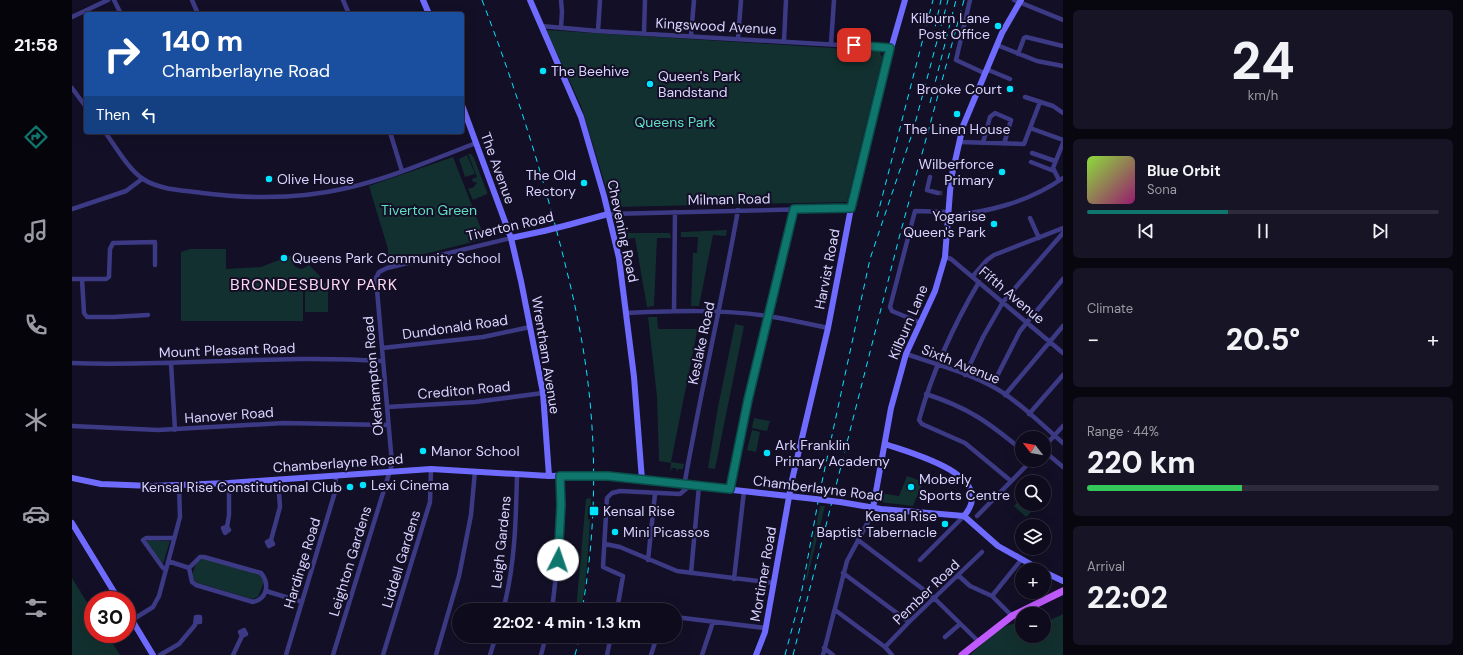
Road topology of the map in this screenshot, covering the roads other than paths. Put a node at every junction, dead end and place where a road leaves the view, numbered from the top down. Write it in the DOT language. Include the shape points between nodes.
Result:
graph roads {
  1 [pos="108,0"];
  2 [pos="114,0"];
  3 [pos="192,0"];
  4 [pos="343,0"];
  5 [pos="423,0"];
  6 [pos="530,0"];
  7 [pos="561,0"];
  8 [pos="600,0"];
  9 [pos="645,0"];
  10 [pos="694,0"];
  11 [pos="741,0"];
  12 [pos="786,0"];
  13 [pos="834,0"];
  14 [pos="905,0"];
  15 [pos="970,0"];
  16 [pos="1018,0"];
  17 [pos="120,12"];
  18 [pos="197,12"];
  19 [pos="347,12"];
  20 [pos="427,12"];
  21 [pos="72,17"];
  22 [pos="1063,20"];
  23 [pos="541,26"];
  24 [pos="561,27"];
  25 [pos="598,31"];
  26 [pos="644,33"];
  27 [pos="691,36"];
  28 [pos="738,39"];
  29 [pos="784,41"];
  30 [pos="831,44"];
  31 [pos="997,46"];
  32 [pos="1063,46"];
  33 [pos="890,48"];
  34 [pos="1018,54"];
  35 [pos="1063,66"];
  36 [pos="985,71"];
  37 [pos="1010,79"];
  38 [pos="72,88"];
  39 [pos="1025,97"];
  40 [pos="1040,102"];
  41 [pos="84,104"];
  42 [pos="464,110"];
  43 [pos="1063,113"];
  44 [pos="1030,128"];
  45 [pos="106,134"];
  46 [pos="391,134"];
  47 [pos="1063,141"];
  48 [pos="959,142"];
  49 [pos="476,143"];
  50 [pos="983,143"];
  51 [pos="1004,144"];
  52 [pos="1032,153"];
  53 [pos="1056,161"];
  54 [pos="1031,162"];
  55 [pos="402,171"];
  56 [pos="1054,171"];
  57 [pos="930,176"];
  58 [pos="142,178"];
  59 [pos="1061,179"];
  60 [pos="944,193"];
  61 [pos="851,208"];
  62 [pos="72,209"];
  63 [pos="794,209"];
  64 [pos="738,210"];
  65 [pos="675,212"];
  66 [pos="608,214"];
  67 [pos="948,214"];
  68 [pos="1030,218"];
  69 [pos="1063,228"];
  70 [pos="1063,234"];
  71 [pos="510,238"];
  72 [pos="1039,238"];
  73 [pos="945,257"];
  74 [pos="155,265"];
  75 [pos="973,276"];
  76 [pos="376,278"];
  77 [pos="72,279"];
  78 [pos="82,279"];
  79 [pos="1063,279"];
  80 [pos="980,282"];
  81 [pos="1003,302"];
  82 [pos="674,311"];
  83 [pos="718,312"];
  84 [pos="626,313"];
  85 [pos="148,315"];
  86 [pos="767,316"];
  87 [pos="1026,322"];
  88 [pos="921,323"];
  89 [pos="1063,326"];
  90 [pos="530,327"];
  91 [pos="828,328"];
  92 [pos="1050,342"];
  93 [pos="382,348"];
  94 [pos="1063,352"];
  95 [pos="906,354"];
  96 [pos="382,361"];
  97 [pos="72,363"];
  98 [pos="171,363"];
  99 [pos="937,364"];
  100 [pos="966,375"];
  101 [pos="1063,375"];
  102 [pos="992,386"];
  103 [pos="543,393"];
  104 [pos="926,394"];
  105 [pos="1005,395"];
  106 [pos="386,407"];
  107 [pos="1029,414"];
  108 [pos="388,425"];
  109 [pos="72,426"];
  110 [pos="1063,426"];
  111 [pos="175,430"];
  112 [pos="1054,436"];
  113 [pos="1051,439"];
  114 [pos="1063,443"];
  115 [pos="885,444"];
  116 [pos="1015,444"];
  117 [pos="1051,457"];
  118 [pos="1025,467"];
  119 [pos="1063,467"];
  120 [pos="431,469"];
  121 [pos="475,471"];
  122 [pos="389,473"];
  123 [pos="517,475"];
  124 [pos="336,476"];
  125 [pos="549,476"];
  126 [pos="560,476"];
  127 [pos="72,478"];
  128 [pos="278,479"];
  129 [pos="642,480"];
  130 [pos="1011,481"];
  131 [pos="660,482"];
  132 [pos="686,483"];
  133 [pos="229,484"];
  134 [pos="179,486"];
  135 [pos="699,486"];
  136 [pos="730,489"];
  137 [pos="744,491"];
  138 [pos="657,493"];
  139 [pos="789,496"];
  140 [pos="873,508"];
  141 [pos="964,516"];
  142 [pos="977,516"];
  143 [pos="869,520"];
  144 [pos="72,523"];
  145 [pos="227,526"];
  146 [pos="174,538"];
  147 [pos="271,540"];
  148 [pos="858,540"];
  149 [pos="604,544"];
  150 [pos="982,552"];
  151 [pos="648,560"];
  152 [pos="920,560"];
  153 [pos="1021,560"];
  154 [pos="168,561"];
  155 [pos="1027,563"];
  156 [pos="189,568"];
  157 [pos="166,569"];
  158 [pos="691,573"];
  159 [pos="843,573"];
  160 [pos="1051,575"];
  161 [pos="959,576"];
  162 [pos="734,579"];
  163 [pos="1063,581"];
  164 [pos="774,583"];
  165 [pos="114,591"];
  166 [pos="266,591"];
  167 [pos="1063,591"];
  168 [pos="992,596"];
  169 [pos="934,599"];
  170 [pos="302,602"];
  171 [pos="505,603"];
  172 [pos="553,603"];
  173 [pos="618,603"];
  174 [pos="835,610"];
  175 [pos="1012,616"];
  176 [pos="136,618"];
  177 [pos="682,618"];
  178 [pos="196,622"];
  179 [pos="713,622"];
  180 [pos="909,622"];
  181 [pos="960,624"];
  182 [pos="136,627"];
  183 [pos="766,628"];
  184 [pos="242,636"];
  185 [pos="945,637"];
  186 [pos="978,641"];
  187 [pos="494,643"];
  188 [pos="544,643"];
  189 [pos="610,643"];
  190 [pos="655,643"];
  191 [pos="824,648"];
  192 [pos="885,648"];
  193 [pos="153,655"];
  194 [pos="160,655"];
  195 [pos="233,655"];
  196 [pos="286,655"];
  197 [pos="333,655"];
  198 [pos="383,655"];
  199 [pos="436,655"];
  200 [pos="490,655"];
  201 [pos="541,655"];
  202 [pos="607,655"];
  203 [pos="651,655"];
  204 [pos="702,655"];
  205 [pos="756,655"];
  206 [pos="823,655"];
  207 [pos="833,655"];
  208 [pos="892,655"];
  209 [pos="962,655"];
  1 -- 21 [label="street"];
  2 -- 17 [label="street"];
  3 -- 18 [label="street"];
  4 -- 19 [label="street"];
  5 -- 20 [label="street"];
  6 -- 23 [label="street, Chevening Road"];
  7 -- 24 [label="street"];
  8 -- 25 [label="street"];
  9 -- 26 [label="street"];
  10 -- 27 [label="street"];
  11 -- 28 [label="street"];
  12 -- 29 [label="street"];
  13 -- 30 [label="street"];
  14 -- 33 [label="street, Harvist Road"];
  15 -- 36 [label="street" via="956,60"];
  16 -- 22 [label="street"];
  16 -- 31 [label="street, Kilburn Lane"];
  23 -- 24 [label="street, Kingswood Avenue"];
  23 -- 66 [label="street, Chevening Road" via="581,117"];
  24 -- 25 [label="street, Kingswood Avenue"];
  25 -- 26 [label="street, Kingswood Avenue"];
  26 -- 27 [label="street, Kingswood Avenue"];
  27 -- 28 [label="street, Kingswood Avenue"];
  28 -- 29 [label="street, Kingswood Avenue"];
  29 -- 30 [label="street, Kingswood Avenue"];
  30 -- 33 [label="street, Kingswood Avenue"];
  31 -- 34 [label="street"];
  31 -- 36 [label="street, Kilburn Lane"];
  32 -- 34 [label="street" via="1026,37"];
  33 -- 61 [label="street, Harvist Road"];
  34 -- 35 [label="street"];
  36 -- 37 [label="street"];
  36 -- 48 [label="street, Kilburn Lane" via="965,118"];
  38 -- 41 [label="street"];
  39 -- 40 [label="street"];
  40 -- 43 [label="street"];
  40 -- 44 [label="street"];
  42 -- 49 [label="street, The Avenue"];
  44 -- 47 [label="street"];
  44 -- 51 [label="street" via="1024,144"];
  45 -- 58 [label="street"];
  46 -- 55 [label="street"];
  47 -- 53 [label="street"];
  48 -- 50 [label="street"];
  48 -- 60 [label="street, Kilburn Lane"];
  49 -- 55 [label="street"];
  49 -- 71 [label="street, The Avenue"];
  50 -- 51 [label="street"];
  50 -- 51 [label="street" via="990,116 994,113 1010,120"];
  52 -- 53 [label="street"];
  53 -- 56 [label="street"];
  54 -- 56 [label="street"];
  55 -- 58 [label="street" via="347,188 317,194 280,196 215,195 168,189"];
  56 -- 59 [label="street"];
  57 -- 60 [label="street" via="927,190"];
  58 -- 62 [label="street" via="126,190"];
  59 -- 67 [label="street" via="1038,194 986,212"];
  60 -- 67 [label="street, Kilburn Lane"];
  61 -- 63 [label="street, Milman Road"];
  61 -- 91 [label="street, Harvist Road"];
  63 -- 64 [label="street, Milman Road"];
  63 -- 86 [label="street"];
  64 -- 65 [label="street, Milman Road"];
  64 -- 83 [label="street, Keslake Road"];
  65 -- 66 [label="street, Milman Road"];
  65 -- 82 [label="street"];
  66 -- 71 [label="street, Tiverton Road, bridge"];
  66 -- 84 [label="street, Chevening Road" via="619,258"];
  67 -- 73 [label="street, Kilburn Lane"];
  67 -- 88 [label="street" via="915,210 890,307 892,311"];
  68 -- 72 [label="street"];
  69 -- 72 [label="street"];
  70 -- 81 [label="street"];
  71 -- 76 [label="street, Tiverton Road" via="387,268 379,272"];
  71 -- 90 [label="street, Wrentham Avenue"];
  72 -- 75 [label="street" via="990,257"];
  73 -- 75 [label="street, Fifth Avenue"];
  73 -- 88 [label="street, Kilburn Lane" via="935,291"];
  74 -- 78 [label="street" via="156,242 113,243 110,249 110,277"];
  75 -- 80 [label="street, Fifth Avenue"];
  76 -- 93 [label="street, Okehampton Road"];
  77 -- 78 [label="street"];
  78 -- 85 [label="street" via="84,313 87,316 113,318"];
  79 -- 87 [label="street"];
  80 -- 81 [label="street, Fifth Avenue"];
  80 -- 99 [label="street" via="955,325"];
  81 -- 87 [label="street, Fifth Avenue"];
  81 -- 100 [label="street" via="983,337"];
  82 -- 83 [label="street"];
  82 -- 84 [label="street"];
  83 -- 86 [label="street"];
  83 -- 132 [label="street, Keslake Road"];
  84 -- 129 [label="street, Chevening Road"];
  86 -- 91 [label="street"];
  86 -- 136 [label="street"];
  87 -- 92 [label="street, Fifth Avenue"];
  87 -- 102 [label="street"];
  88 -- 95 [label="street, Kilburn Lane"];
  89 -- 92 [label="street"];
  90 -- 93 [label="street, Dundonald Road" via="483,337"];
  90 -- 103 [label="street, Wrentham Avenue"];
  91 -- 139 [label="street, Harvist Road"];
  92 -- 94 [label="street, Fifth Avenue"];
  92 -- 105 [label="street"];
  93 -- 96 [label="street, Okehampton Road"];
  95 -- 99 [label="street, Sixth Avenue"];
  95 -- 115 [label="street, Kilburn Lane" via="891,408"];
  96 -- 98 [label="street, Mount Pleasant Road" via="280,358"];
  96 -- 106 [label="street, Okehampton Road"];
  97 -- 98 [label="street, Mount Pleasant Road"];
  98 -- 111 [label="street"];
  99 -- 100 [label="street, Sixth Avenue"];
  99 -- 104 [label="street"];
  100 -- 102 [label="street, Sixth Avenue"];
  101 -- 107 [label="street"];
  102 -- 105 [label="street, Sixth Avenue"];
  103 -- 106 [label="street, Crediton Road" via="476,402"];
  103 -- 125 [label="street, Wrentham Avenue"];
  104 -- 116 [label="street" via="973,413"];
  104 -- 130 [label="street" via="920,423 965,443"];
  105 -- 107 [label="street, Sixth Avenue"];
  106 -- 108 [label="street, Okehampton Road"];
  107 -- 112 [label="street, Sixth Avenue"];
  108 -- 111 [label="street, Hanover Road" via="284,423"];
  108 -- 122 [label="street, Okehampton Road" via="392,464"];
  109 -- 111 [label="street, Hanover Road"];
  110 -- 112 [label="street"];
  112 -- 113 [label="street"];
  112 -- 114 [label="street, Sixth Avenue"];
  115 -- 140 [label="street, Kilburn Lane"];
  115 -- 141 [label="street" via="949,468 962,478 968,487 971,503"];
  117 -- 119 [label="street"];
  118 -- 130 [label="street"];
  120 -- 121 [label="street, Chamberlayne Road"];
  120 -- 122 [label="street, Chamberlayne Road"];
  120 -- 198 [label="street, Liddell Gardens" via="430,502"];
  121 -- 123 [label="street, Chamberlayne Road"];
  121 -- 199 [label="street" via="471,515 459,576"];
  122 -- 124 [label="street, Chamberlayne Road"];
  122 -- 197 [label="street, Leighton Gardens"];
  123 -- 125 [label="street, Chamberlayne Road"];
  123 -- 171 [label="street, Leigh Gardens" via="514,549"];
  124 -- 128 [label="street, Chamberlayne Road"];
  124 -- 170 [label="street, Hardinge Road" via="335,492"];
  125 -- 126 [label="street, Chamberlayne Road"];
  126 -- 129 [label="street, Chamberlayne Road, bridge" via="601,475"];
  126 -- 172 [label="street" via="559,549"];
  127 -- 134 [label="street, Chamberlayne Road" via="111,485"];
  128 -- 133 [label="street, Chamberlayne Road"];
  128 -- 147 [label="street" via="280,507"];
  129 -- 131 [label="street, Chamberlayne Road"];
  130 -- 142 [label="street"];
  131 -- 132 [label="street, Chamberlayne Road"];
  131 -- 138 [label="street"];
  132 -- 135 [label="street, Chamberlayne Road"];
  132 -- 138 [label="street" via="686,489 680,494"];
  133 -- 134 [label="street, Chamberlayne Road"];
  133 -- 145 [label="street"];
  134 -- 146 [label="street" via="180,512"];
  135 -- 136 [label="street, Chamberlayne Road"];
  135 -- 158 [label="street"];
  136 -- 137 [label="street, Chamberlayne Road"];
  137 -- 139 [label="street, Chamberlayne Road"];
  137 -- 162 [label="street"];
  138 -- 149 [label="street" via="620,491 610,494 607,500"];
  138 -- 151 [label="street"];
  139 -- 140 [label="street, Chamberlayne Road, bridge"];
  139 -- 164 [label="street, Mortimer Road"];
  140 -- 141 [label="street, Chamberlayne Road"];
  141 -- 152 [label="street"];
  141 -- 153 [label="street" via="998,546"];
  143 -- 148 [label="street"];
  144 -- 165 [label="street"];
  146 -- 154 [label="street"];
  146 -- 157 [label="street" via="143,540"];
  148 -- 159 [label="street"];
  148 -- 169 [label="street"];
  149 -- 151 [label="street" via="620,547"];
  149 -- 173 [label="street" via="603,567 624,576"];
  150 -- 161 [label="street, Pember Road"];
  151 -- 158 [label="street"];
  153 -- 155 [label="street"];
  153 -- 168 [label="street"];
  154 -- 156 [label="street"];
  154 -- 157 [label="street"];
  156 -- 166 [label="street" via="192,582 196,585 253,602 259,601"];
  156 -- 166 [label="street" via="197,559 204,557 261,573 266,580"];
  157 -- 176 [label="street" via="157,602"];
  158 -- 162 [label="street"];
  159 -- 174 [label="street"];
  159 -- 180 [label="street"];
  160 -- 163 [label="street"];
  161 -- 168 [label="street" via="970,586"];
  161 -- 169 [label="street, Pember Road"];
  162 -- 164 [label="street"];
  164 -- 183 [label="street, Mortimer Road"];
  166 -- 170 [label="street"];
  167 -- 175 [label="main road"];
  168 -- 175 [label="street"];
  169 -- 180 [label="street, Pember Road"];
  169 -- 181 [label="street"];
  170 -- 196 [label="street, Hardinge Road"];
  174 -- 191 [label="street"];
  174 -- 192 [label="street"];
  175 -- 186 [label="main road"];
  177 -- 179 [label="street"];
  178 -- 194 [label="street" via="179,644"];
  179 -- 183 [label="street"];
  179 -- 204 [label="street"];
  180 -- 192 [label="street, Pember Road"];
  181 -- 185 [label="street"];
  181 -- 186 [label="street"];
  182 -- 193 [label="street"];
  183 -- 205 [label="street, Mortimer Road"];
  184 -- 195 [label="street"];
  186 -- 209 [label="main road"];
  187 -- 200 [label="street"];
  188 -- 201 [label="street"];
  189 -- 202 [label="street"];
  190 -- 203 [label="street"];
  191 -- 206 [label="street"];
  191 -- 207 [label="street"];
  192 -- 208 [label="street"];
}
